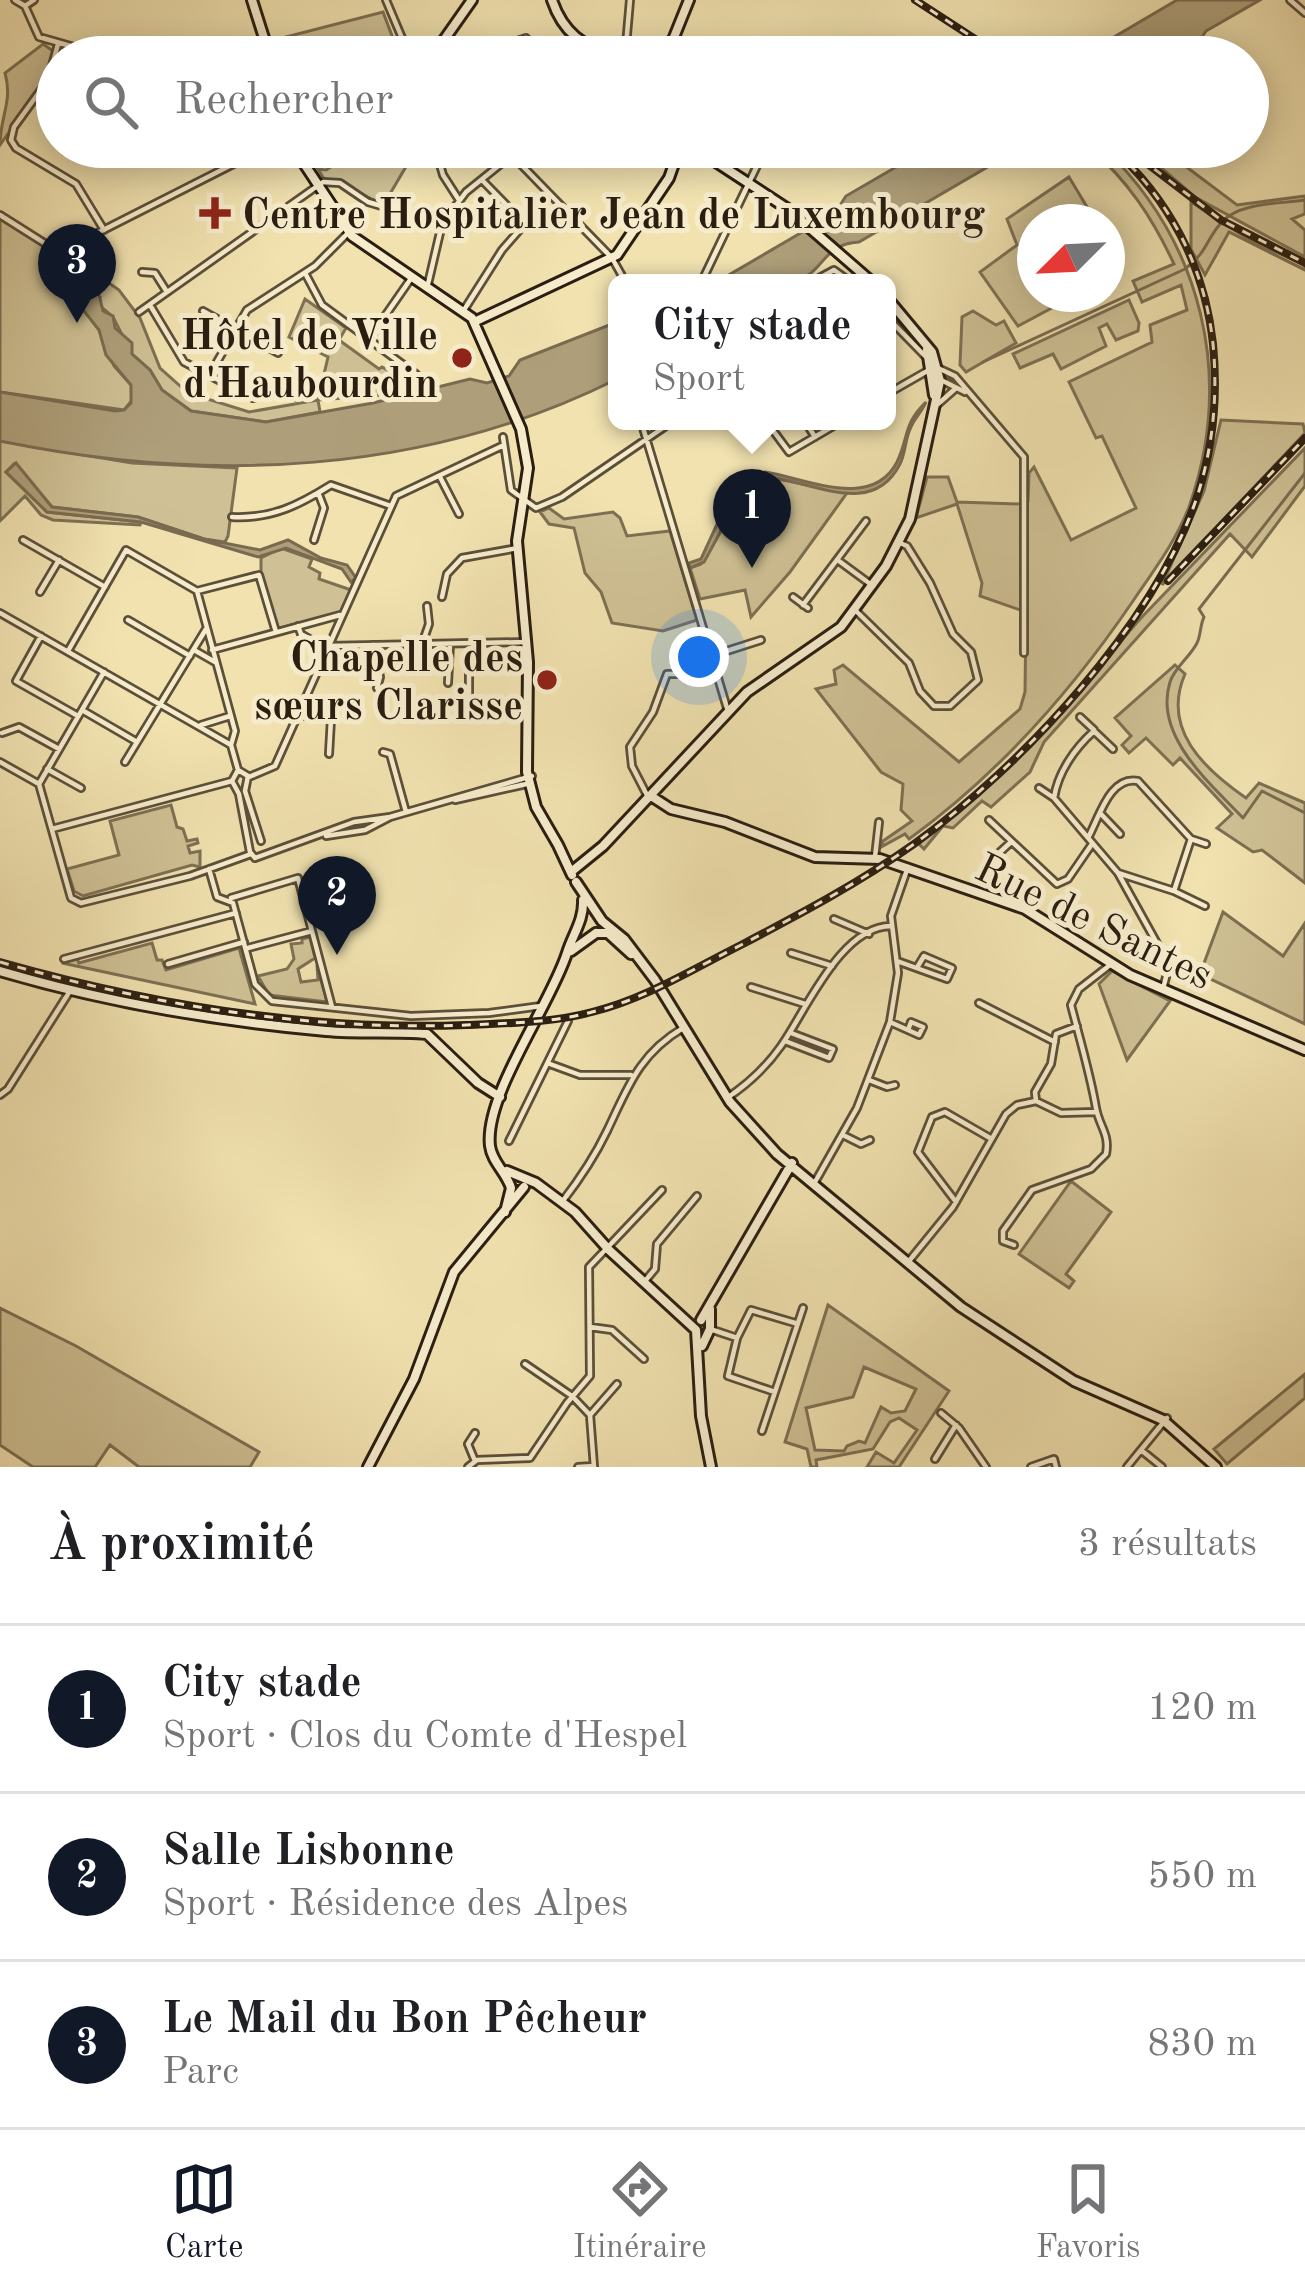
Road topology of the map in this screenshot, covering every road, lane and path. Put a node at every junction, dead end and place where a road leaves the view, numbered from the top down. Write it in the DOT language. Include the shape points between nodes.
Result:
graph roads {
  1 [pos="15,0"];
  2 [pos="34,0"];
  3 [pos="250,0"];
  4 [pos="386,0"];
  5 [pos="472,0"];
  6 [pos="552,0"];
  7 [pos="630,0"];
  8 [pos="689,0"];
  9 [pos="1290,0"];
  10 [pos="26,6"];
  11 [pos="1305,13"];
  12 [pos="41,36"];
  13 [pos="261,36"];
  14 [pos="401,36"];
  15 [pos="447,36"];
  16 [pos="573,36"];
  17 [pos="624,36"];
  18 [pos="674,36"];
  19 [pos="36,97"];
  20 [pos="36,158"];
  21 [pos="52,168"];
  22 [pos="226,168"];
  23 [pos="309,168"];
  24 [pos="441,168"];
  25 [pos="496,168"];
  26 [pos="524,168"];
  27 [pos="673,168"];
  28 [pos="726,168"];
  29 [pos="756,168"];
  30 [pos="482,180"];
  31 [pos="319,183"];
  32 [pos="749,183"];
  33 [pos="550,195"];
  34 [pos="459,200"];
  35 [pos="0,215"];
  36 [pos="524,223"];
  37 [pos="442,224"];
  38 [pos="104,230"];
  39 [pos="351,231"];
  40 [pos="60,252"];
  41 [pos="68,258"];
  42 [pos="612,258"];
  43 [pos="142,272"];
  44 [pos="305,272"];
  45 [pos="621,274"];
  46 [pos="705,274"];
  47 [pos="864,274"];
  48 [pos="412,277"];
  49 [pos="426,286"];
  50 [pos="167,292"];
  51 [pos="150,305"];
  52 [pos="896,309"];
  53 [pos="463,310"];
  54 [pos="203,311"];
  55 [pos="139,312"];
  56 [pos="474,322"];
  57 [pos="896,327"];
  58 [pos="234,329"];
  59 [pos="369,339"];
  60 [pos="278,353"];
  61 [pos="935,372"];
  62 [pos="209,374"];
  63 [pos="416,374"];
  64 [pos="896,388"];
  65 [pos="962,390"];
  66 [pos="294,397"];
  67 [pos="936,410"];
  68 [pos="644,430"];
  69 [pos="658,430"];
  70 [pos="772,430"];
  71 [pos="811,430"];
  72 [pos="827,430"];
  73 [pos="646,437"];
  74 [pos="815,437"];
  75 [pos="439,475"];
  76 [pos="319,495"];
  77 [pos="523,501"];
  78 [pos="391,506"];
  79 [pos="459,514"];
  80 [pos="232,517"];
  81 [pos="866,520"];
  82 [pos="899,538"];
  83 [pos="23,540"];
  84 [pos="314,541"];
  85 [pos="518,548"];
  86 [pos="837,559"];
  87 [pos="59,560"];
  88 [pos="873,586"];
  89 [pos="104,587"];
  90 [pos="197,591"];
  91 [pos="40,592"];
  92 [pos="442,597"];
  93 [pos="793,597"];
  94 [pos="427,606"];
  95 [pos="854,609"];
  96 [pos="0,613"];
  97 [pos="342,614"];
  98 [pos="128,620"];
  99 [pos="298,626"];
  100 [pos="207,628"];
  101 [pos="276,632"];
  102 [pos="41,636"];
  103 [pos="761,640"];
  104 [pos="527,642"];
  105 [pos="422,644"];
  106 [pos="450,644"];
  107 [pos="373,645"];
  108 [pos="328,648"];
  109 [pos="212,650"];
  110 [pos="68,651"];
  111 [pos="192,653"];
  112 [pos="1024,653"];
  113 [pos="711,656"];
  114 [pos="216,662"];
  115 [pos="479,671"];
  116 [pos="104,672"];
  117 [pos="716,674"];
  118 [pos="448,683"];
  119 [pos="377,688"];
  120 [pos="162,705"];
  121 [pos="528,709"];
  122 [pos="729,711"];
  123 [pos="80,713"];
  124 [pos="298,715"];
  125 [pos="230,716"];
  126 [pos="1081,717"];
  127 [pos="198,726"];
  128 [pos="1094,731"];
  129 [pos="2,733"];
  130 [pos="137,742"];
  131 [pos="231,745"];
  132 [pos="59,749"];
  133 [pos="1113,749"];
  134 [pos="383,752"];
  135 [pos="329,754"];
  136 [pos="0,762"];
  137 [pos="125,762"];
  138 [pos="47,769"];
  139 [pos="238,770"];
  140 [pos="249,776"];
  141 [pos="530,780"];
  142 [pos="233,783"];
  143 [pos="39,784"];
  144 [pos="246,785"];
  145 [pos="81,788"];
  146 [pos="1039,788"];
  147 [pos="650,798"];
  148 [pos="1054,798"];
  149 [pos="406,812"];
  150 [pos="1101,814"];
  151 [pos="989,820"];
  152 [pos="879,822"];
  153 [pos="51,830"];
  154 [pos="1120,834"];
  155 [pos="1091,839"];
  156 [pos="1191,839"];
  157 [pos="1011,842"];
  158 [pos="263,843"];
  159 [pos="1206,844"];
  160 [pos="275,848"];
  161 [pos="251,850"];
  162 [pos="999,854"];
  163 [pos="266,855"];
  164 [pos="875,857"];
  165 [pos="908,867"];
  166 [pos="208,869"];
  167 [pos="571,872"];
  168 [pos="1118,873"];
  169 [pos="576,882"];
  170 [pos="1174,891"];
  171 [pos="230,900"];
  172 [pos="1205,906"];
  173 [pos="850,912"];
  174 [pos="236,913"];
  175 [pos="598,916"];
  176 [pos="835,919"];
  177 [pos="580,921"];
  178 [pos="848,923"];
  179 [pos="892,926"];
  180 [pos="312,931"];
  181 [pos="593,934"];
  182 [pos="868,934"];
  183 [pos="245,945"];
  184 [pos="791,952"];
  185 [pos="64,959"];
  186 [pos="898,961"];
  187 [pos="565,963"];
  188 [pos="168,964"];
  189 [pos="1110,965"];
  190 [pos="832,966"];
  191 [pos="918,966"];
  192 [pos="0,971"];
  193 [pos="649,972"];
  194 [pos="766,982"];
  195 [pos="751,987"];
  196 [pos="70,989"];
  197 [pos="1163,990"];
  198 [pos="763,991"];
  199 [pos="979,1003"];
  200 [pos="805,1004"];
  201 [pos="547,1005"];
  202 [pos="332,1007"];
  203 [pos="568,1021"];
  204 [pos="890,1022"];
  205 [pos="685,1027"];
  206 [pos="1077,1027"];
  207 [pos="908,1030"];
  208 [pos="790,1032"];
  209 [pos="784,1041"];
  210 [pos="1055,1042"];
  211 [pos="1305,1050"];
  212 [pos="548,1063"];
  213 [pos="631,1075"];
  214 [pos="869,1080"];
  215 [pos="895,1085"];
  216 [pos="2,1096"];
  217 [pos="500,1096"];
  218 [pos="728,1098"];
  219 [pos="1036,1101"];
  220 [pos="1096,1112"];
  221 [pos="843,1135"];
  222 [pos="992,1139"];
  223 [pos="870,1140"];
  224 [pos="508,1141"];
  225 [pos="792,1163"];
  226 [pos="814,1182"];
  227 [pos="518,1184"];
  228 [pos="662,1190"];
  229 [pos="697,1196"];
  230 [pos="562,1202"];
  231 [pos="956,1202"];
  232 [pos="1015,1245"];
  233 [pos="605,1246"];
  234 [pos="909,1261"];
  235 [pos="645,1281"];
  236 [pos="802,1308"];
  237 [pos="797,1324"];
  238 [pos="703,1327"];
  239 [pos="590,1328"];
  240 [pos="737,1338"];
  241 [pos="644,1359"];
  242 [pos="525,1364"];
  243 [pos="617,1384"];
  244 [pos="775,1392"];
  245 [pos="572,1396"];
  246 [pos="941,1412"];
  247 [pos="590,1414"];
  248 [pos="1166,1419"];
  249 [pos="956,1425"];
  250 [pos="762,1431"];
  251 [pos="475,1433"];
  252 [pos="1141,1450"];
  253 [pos="530,1458"];
  254 [pos="934,1459"];
  255 [pos="475,1461"];
  256 [pos="594,1466"];
  257 [pos="368,1467"];
  258 [pos="468,1467"];
  259 [pos="530,1467"];
  260 [pos="578,1467"];
  261 [pos="711,1467"];
  262 [pos="986,1467"];
  263 [pos="1031,1467"];
  264 [pos="1057,1467"];
  265 [pos="1127,1467"];
  266 [pos="1162,1467"];
  267 [pos="1219,1467"];
  1 -- 10 [label="street"];
  2 -- 10 [label="street"];
  3 -- 13 [label="street"];
  4 -- 14 [label="street"];
  5 -- 15 [label="street"];
  6 -- 16 [label="street"];
  7 -- 17 [label="street"];
  8 -- 18 [label="street"];
  9 -- 11 [label="street"];
  10 -- 12 [label="street"];
  19 -- 20 [label="street" via="12,142"];
  21 -- 38 [label="street" via="76,184"];
  22 -- 38 [label="street"];
  23 -- 31 [label="street"];
  24 -- 34 [label="street"];
  25 -- 30 [label="street"];
  26 -- 33 [label="street"];
  27 -- 42 [label="street"];
  28 -- 32 [label="street"];
  29 -- 32 [label="street"];
  30 -- 34 [label="street"];
  30 -- 36 [label="street"];
  31 -- 37 [label="street" via="340,183 368,202"];
  31 -- 39 [label="street"];
  31 -- 50 [label="street"];
  32 -- 46 [label="street"];
  32 -- 47 [label="street"];
  33 -- 36 [label="street"];
  33 -- 42 [label="street"];
  34 -- 37 [label="street"];
  35 -- 40 [label="street"];
  36 -- 53 [label="street"];
  37 -- 49 [label="street"];
  38 -- 40 [label="street"];
  39 -- 44 [label="street"];
  39 -- 48 [label="street"];
  40 -- 41 [label="street"];
  42 -- 45 [label="street"];
  42 -- 56 [label="street"];
  43 -- 50 [label="street" via="155,273"];
  44 -- 58 [label="street" via="250,307"];
  44 -- 59 [label="street" via="322,305"];
  48 -- 49 [label="street"];
  48 -- 59 [label="street"];
  49 -- 53 [label="street"];
  50 -- 51 [label="street"];
  51 -- 55 [label="street"];
  51 -- 62 [label="street" via="182,359"];
  52 -- 61 [label="street" via="935,355"];
  53 -- 56 [label="street"];
  54 -- 58 [label="street"];
  56 -- 77 [label="street" via="518,422 528,464"];
  57 -- 61 [label="street"];
  58 -- 60 [label="street"];
  58 -- 62 [label="street"];
  59 -- 63 [label="street"];
  61 -- 64 [label="street"];
  61 -- 65 [label="street"];
  61 -- 65 [label="street" via="955,376"];
  61 -- 67 [label="street"];
  61 -- 82 [label="street"];
  62 -- 66 [label="street" via="254,398 279,390"];
  65 -- 67 [label="street" via="944,394"];
  65 -- 112 [label="street" via="1024,460"];
  67 -- 82 [label="street"];
  68 -- 73 [label="street"];
  69 -- 73 [label="street"];
  70 -- 74 [label="street" via="785,452"];
  71 -- 74 [label="street"];
  72 -- 74 [label="street"];
  73 -- 77 [label="street" via="559,499 536,508"];
  73 -- 113 [label="street"];
  75 -- 77 [label="street" via="503,441 510,488"];
  75 -- 78 [label="street"];
  75 -- 79 [label="street"];
  76 -- 78 [label="street" via="334,485"];
  76 -- 80 [label="street" via="274,515"];
  76 -- 84 [label="street" via="324,508"];
  77 -- 85 [label="street"];
  78 -- 97 [label="street"];
  81 -- 86 [label="street"];
  82 -- 88 [label="street"];
  82 -- 95 [label="street" via="971,652 977,682 950,706 934,706 909,662"];
  83 -- 87 [label="street"];
  85 -- 92 [label="street" via="462,558 447,574"];
  85 -- 104 [label="street"];
  86 -- 88 [label="street"];
  86 -- 93 [label="street" via="806,607"];
  87 -- 89 [label="street"];
  87 -- 91 [label="street"];
  88 -- 95 [label="street"];
  89 -- 90 [label="street" via="127,550"];
  89 -- 110 [label="street"];
  90 -- 100 [label="street"];
  90 -- 101 [label="street" via="260,575"];
  94 -- 105 [label="street"];
  95 -- 122 [label="street" via="842,627"];
  96 -- 102 [label="street"];
  97 -- 99 [label="street"];
  97 -- 108 [label="street"];
  98 -- 111 [label="street"];
  99 -- 101 [label="street"];
  99 -- 108 [label="street"];
  100 -- 109 [label="street"];
  100 -- 111 [label="street"];
  101 -- 109 [label="street"];
  102 -- 110 [label="street"];
  102 -- 123 [label="street" via="16,681"];
  103 -- 113 [label="street"];
  104 -- 106 [label="street"];
  104 -- 121 [label="street"];
  105 -- 106 [label="street"];
  105 -- 107 [label="street"];
  106 -- 118 [label="street"];
  107 -- 108 [label="street"];
  107 -- 119 [label="street"];
  108 -- 124 [label="street"];
  109 -- 114 [label="street"];
  110 -- 116 [label="street"];
  111 -- 114 [label="street"];
  111 -- 120 [label="street"];
  113 -- 117 [label="street"];
  114 -- 125 [label="street"];
  115 -- 121 [label="street" via="469,671 469,709"];
  116 -- 120 [label="street"];
  116 -- 123 [label="street"];
  117 -- 122 [label="street"];
  117 -- 147 [label="street" via="666,675 630,747"];
  120 -- 127 [label="street"];
  120 -- 130 [label="street"];
  121 -- 141 [label="street"];
  122 -- 147 [label="street"];
  123 -- 130 [label="street"];
  123 -- 132 [label="street"];
  124 -- 135 [label="street" via="331,719"];
  124 -- 140 [label="street" via="274,768"];
  125 -- 127 [label="street"];
  125 -- 131 [label="street"];
  126 -- 128 [label="street"];
  127 -- 131 [label="street"];
  128 -- 133 [label="street"];
  128 -- 148 [label="street" via="1076,749"];
  129 -- 132 [label="street" via="19,728"];
  130 -- 137 [label="street"];
  131 -- 139 [label="street"];
  132 -- 138 [label="street"];
  134 -- 149 [label="street"];
  136 -- 143 [label="street"];
  138 -- 143 [label="street"];
  138 -- 145 [label="street"];
  139 -- 140 [label="street"];
  139 -- 142 [label="street"];
  140 -- 144 [label="street"];
  141 -- 149 [label="street"];
  141 -- 167 [label="street"];
  142 -- 144 [label="street"];
  142 -- 153 [label="street"];
  142 -- 161 [label="street"];
  143 -- 153 [label="street"];
  144 -- 158 [label="street"];
  146 -- 148 [label="street"];
  147 -- 164 [label="street, Rue de Santes" via="820,859"];
  147 -- 167 [label="street"];
  148 -- 155 [label="street"];
  149 -- 160 [label="street" via="346,835"];
  150 -- 154 [label="street"];
  150 -- 155 [label="street"];
  150 -- 156 [label="street" via="1118,783 1135,779"];
  151 -- 157 [label="street"];
  152 -- 164 [label="street"];
  153 -- 166 [label="street" via="69,894 81,903"];
  155 -- 157 [label="street" via="1070,875 1054,884"];
  155 -- 168 [label="street"];
  156 -- 159 [label="street"];
  156 -- 170 [label="street"];
  157 -- 162 [label="street"];
  158 -- 160 [label="street"];
  158 -- 161 [label="street"];
  158 -- 163 [label="street"];
  160 -- 163 [label="street"];
  161 -- 163 [label="street" via="258,859"];
  161 -- 166 [label="street"];
  164 -- 165 [label="street, Rue de Santes"];
  165 -- 179 [label="street"];
  165 -- 189 [label="street, Rue de Santes" via="1029,911"];
  166 -- 171 [label="street" via="217,897"];
  167 -- 169 [label="street"];
  168 -- 170 [label="street"];
  168 -- 197 [label="street" via="1169,965"];
  169 -- 175 [label="street"];
  169 -- 177 [label="street"];
  170 -- 172 [label="street"];
  171 -- 174 [label="street"];
  171 -- 180 [label="street" via="298,878"];
  173 -- 178 [label="street"];
  174 -- 183 [label="street"];
  174 -- 185 [label="street"];
  175 -- 177 [label="street" via="588,912"];
  175 -- 181 [label="street"];
  175 -- 193 [label="street"];
  176 -- 178 [label="street"];
  177 -- 181 [label="street"];
  177 -- 187 [label="street"];
  178 -- 182 [label="street"];
  179 -- 182 [label="street"];
  179 -- 186 [label="street"];
  180 -- 183 [label="street"];
  180 -- 202 [label="street"];
  181 -- 187 [label="street"];
  181 -- 193 [label="street" via="610,934"];
  182 -- 190 [label="street"];
  183 -- 188 [label="street"];
  183 -- 202 [label="street" via="264,996"];
  184 -- 190 [label="street"];
  186 -- 191 [label="street"];
  186 -- 204 [label="street"];
  187 -- 201 [label="street"];
  189 -- 197 [label="street, Rue de Santes"];
  189 -- 206 [label="street" via="1079,989 1071,1005"];
  190 -- 200 [label="street"];
  191 -- 191 [label="street" via="947,979 952,968 924,956"];
  192 -- 196 [label="street"];
  193 -- 205 [label="street"];
  194 -- 198 [label="street"];
  195 -- 198 [label="street"];
  196 -- 216 [label="street"];
  196 -- 217 [label="street" via="279,1025 430,1035"];
  197 -- 211 [label="street, Rue de Santes"];
  198 -- 200 [label="street"];
  199 -- 210 [label="street"];
  200 -- 208 [label="street"];
  201 -- 202 [label="street" via="416,1016"];
  201 -- 217 [label="street"];
  203 -- 212 [label="street"];
  204 -- 207 [label="street"];
  204 -- 214 [label="street"];
  205 -- 213 [label="street"];
  205 -- 218 [label="street"];
  206 -- 210 [label="street" via="1058,1031"];
  206 -- 220 [label="street"];
  208 -- 209 [label="street"];
  208 -- 209 [label="street" via="832,1049 829,1058"];
  209 -- 218 [label="street"];
  210 -- 219 [label="street"];
  212 -- 213 [label="street" via="580,1075"];
  212 -- 224 [label="street"];
  213 -- 230 [label="street" via="594,1156"];
  214 -- 215 [label="street"];
  214 -- 221 [label="street"];
  217 -- 227 [label="street" via="490,1131 495,1160"];
  218 -- 225 [label="street"];
  219 -- 220 [label="street" via="1068,1114"];
  219 -- 222 [label="street" via="1011,1109"];
  220 -- 232 [label="street" via="1108,1136 1103,1159 1033,1190 1002,1234"];
  221 -- 223 [label="street"];
  221 -- 226 [label="street"];
  222 -- 231 [label="street"];
  222 -- 231 [label="street" via="938,1112 918,1152"];
  225 -- 226 [label="street"];
  225 -- 238 [label="street"];
  226 -- 234 [label="street"];
  226 -- 234 [label="street"];
  227 -- 230 [label="street"];
  227 -- 257 [label="street" via="451,1279 414,1379"];
  228 -- 233 [label="street"];
  229 -- 235 [label="street" via="657,1244"];
  230 -- 233 [label="street"];
  231 -- 234 [label="street"];
  233 -- 235 [label="street"];
  233 -- 239 [label="street" via="588,1269"];
  234 -- 248 [label="street" via="966,1310 1074,1381"];
  235 -- 238 [label="street"];
  236 -- 237 [label="street"];
  237 -- 240 [label="street" via="751,1310"];
  237 -- 244 [label="street"];
  238 -- 240 [label="street"];
  238 -- 261 [label="street" via="700,1415"];
  239 -- 241 [label="street" via="610,1328"];
  239 -- 245 [label="street" via="592,1371"];
  240 -- 244 [label="street" via="727,1374"];
  242 -- 245 [label="street"];
  243 -- 247 [label="street"];
  244 -- 250 [label="street"];
  245 -- 247 [label="street"];
  245 -- 253 [label="street"];
  246 -- 249 [label="street"];
  247 -- 256 [label="street"];
  248 -- 252 [label="street"];
  248 -- 267 [label="street"];
  249 -- 254 [label="street"];
  249 -- 262 [label="street"];
  251 -- 255 [label="street" via="468,1444"];
  252 -- 265 [label="street"];
  252 -- 266 [label="street"];
  253 -- 255 [label="street"];
  253 -- 259 [label="street"];
  255 -- 258 [label="street"];
  256 -- 260 [label="street"];
  263 -- 264 [label="street" via="1054,1459"];
}
